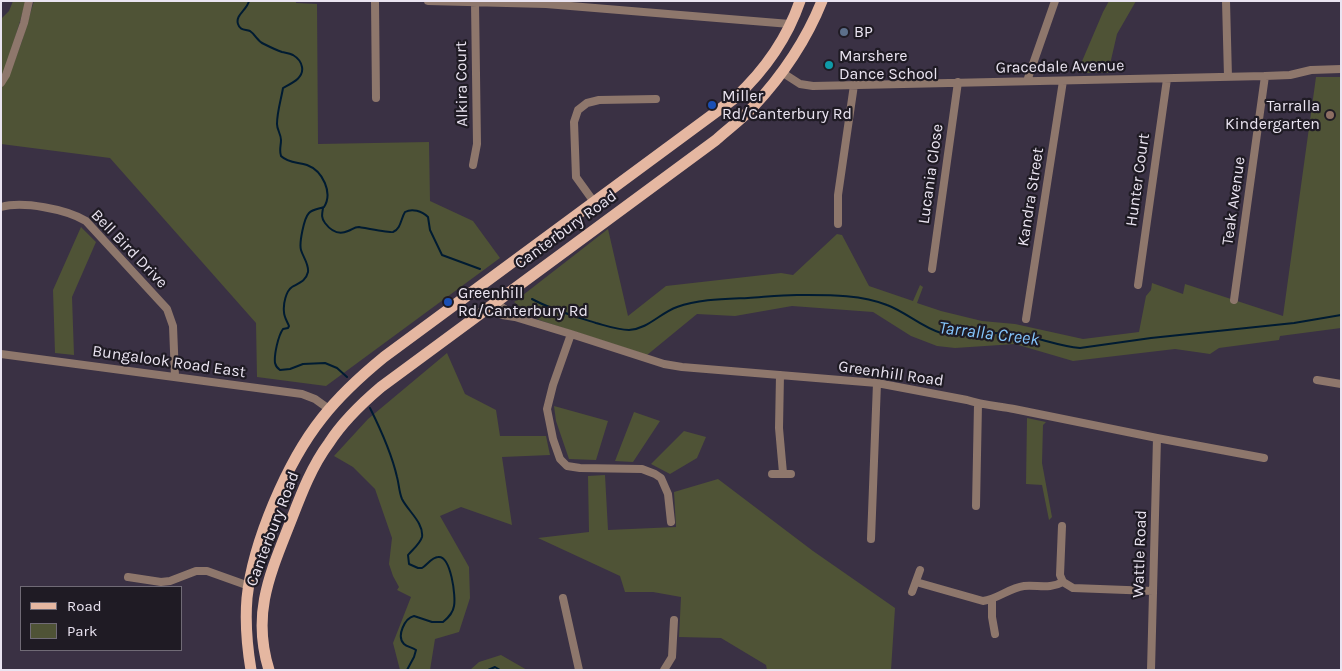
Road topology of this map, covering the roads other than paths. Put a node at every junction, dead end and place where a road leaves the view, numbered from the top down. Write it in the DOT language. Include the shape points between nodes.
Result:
graph roads {
  1 [pos="29,1"];
  2 [pos="375,1"];
  3 [pos="428,1"];
  4 [pos="800,1"];
  5 [pos="822,1"];
  6 [pos="1055,1"];
  7 [pos="1226,1"];
  8 [pos="546,2"];
  9 [pos="474,3"];
  10 [pos="790,24"];
  11 [pos="1341,69"];
  12 [pos="783,72"];
  13 [pos="1265,76"];
  14 [pos="1228,77"];
  15 [pos="1167,78"];
  16 [pos="1027,81"];
  17 [pos="1063,81"];
  18 [pos="958,82"];
  19 [pos="1,83"];
  20 [pos="854,85"];
  21 [pos="376,98"];
  22 [pos="656,99"];
  23 [pos="473,165"];
  24 [pos="594,202"];
  25 [pos="1,208"];
  26 [pos="608,219"];
  27 [pos="838,224"];
  28 [pos="932,269"];
  29 [pos="1138,285"];
  30 [pos="480,286"];
  31 [pos="1234,300"];
  32 [pos="494,303"];
  33 [pos="1026,319"];
  34 [pos="572,334"];
  35 [pos="1,354"];
  36 [pos="780,375"];
  37 [pos="175,376"];
  38 [pos="1317,380"];
  39 [pos="877,383"];
  40 [pos="1341,384"];
  41 [pos="978,404"];
  42 [pos="329,409"];
  43 [pos="1157,438"];
  44 [pos="1264,458"];
  45 [pos="772,474"];
  46 [pos="976,506"];
  47 [pos="671,522"];
  48 [pos="1062,526"];
  49 [pos="871,539"];
  50 [pos="920,570"];
  51 [pos="128,576"];
  52 [pos="916,582"];
  53 [pos="1063,582"];
  54 [pos="249,586"];
  55 [pos="1153,591"];
  56 [pos="265,592"];
  57 [pos="912,592"];
  58 [pos="563,598"];
  59 [pos="992,600"];
  60 [pos="674,620"];
  61 [pos="996,634"];
  62 [pos="251,670"];
  63 [pos="269,670"];
  64 [pos="579,670"];
  65 [pos="664,670"];
  66 [pos="1151,670"];
  1 -- 19 [label="street"];
  2 -- 21 [label="street"];
  3 -- 9 [label="street"];
  4 -- 10 [label="main road, Canterbury Road"];
  5 -- 12 [label="main road, Canterbury Road"];
  6 -- 16 [label="street"];
  7 -- 14 [label="street"];
  8 -- 9 [label="street"];
  8 -- 10 [label="street"];
  9 -- 23 [label="street, Alkira Court" via="477,144"];
  10 -- 24 [label="main road, Canterbury Road" via="770,60 735,98"];
  11 -- 13 [label="street, Gracedale Avenue"];
  12 -- 20 [label="street, Gracedale Avenue" via="800,84"];
  12 -- 26 [label="main road, Canterbury Road" via="752,108 716,140"];
  13 -- 14 [label="street, Gracedale Avenue"];
  13 -- 31 [label="street, Teak Avenue"];
  14 -- 15 [label="street, Gracedale Avenue"];
  15 -- 17 [label="street, Gracedale Avenue"];
  15 -- 29 [label="street, Hunter Court"];
  16 -- 17 [label="street, Gracedale Avenue"];
  16 -- 18 [label="street, Gracedale Avenue"];
  17 -- 33 [label="street, Kandra Street"];
  18 -- 20 [label="street, Gracedale Avenue"];
  18 -- 28 [label="street, Lucania Close"];
  20 -- 27 [label="street" via="838,195"];
  22 -- 24 [label="street" via="599,100 578,110 574,122 576,177"];
  24 -- 26 [label="main road"];
  24 -- 30 [label="main road, Canterbury Road"];
  25 -- 37 [label="street, Bell Bird Drive" via="31,206 70,213 86,221 167,310 173,326"];
  26 -- 32 [label="main road, Canterbury Road"];
  30 -- 32 [label="main road"];
  30 -- 42 [label="main road, Canterbury Road" via="384,357"];
  32 -- 34 [label="street, Greenhill Road" via="502,315"];
  32 -- 56 [label="main road, Canterbury Road" via="381,387 340,428 310,476"];
  34 -- 36 [label="street, Greenhill Road" via="664,364"];
  34 -- 47 [label="street" via="547,409 560,459 572,467 642,469 655,474 661,478 668,494"];
  35 -- 37 [label="street, Bungalook Road East"];
  36 -- 39 [label="street, Greenhill Road"];
  36 -- 45 [label="street" via="779,428 787,474"];
  37 -- 42 [label="street, Bungalook Road East" via="302,394"];
  38 -- 40 [label="street"];
  39 -- 41 [label="street, Greenhill Road"];
  39 -- 49 [label="street"];
  41 -- 43 [label="street, Greenhill Road"];
  41 -- 46 [label="street"];
  42 -- 54 [label="main road, Canterbury Road" via="296,457 280,490 256,554"];
  43 -- 44 [label="street, Greenhill Road"];
  43 -- 55 [label="street, Wattle Road"];
  48 -- 53 [label="street" via="1060,575"];
  50 -- 52 [label="street"];
  51 -- 54 [label="street" via="162,582 206,571"];
  52 -- 57 [label="street"];
  52 -- 59 [label="street" via="983,601"];
  53 -- 55 [label="street" via="1073,588"];
  53 -- 59 [label="street" via="1051,586 1023,586"];
  54 -- 56 [label="main road"];
  54 -- 62 [label="main road, Canterbury Road" via="246,626"];
  55 -- 66 [label="street, Wattle Road"];
  56 -- 63 [label="main road, Canterbury Road" via="261,620"];
  58 -- 64 [label="street"];
  59 -- 61 [label="street"];
  60 -- 65 [label="street" via="672,656"];
}
